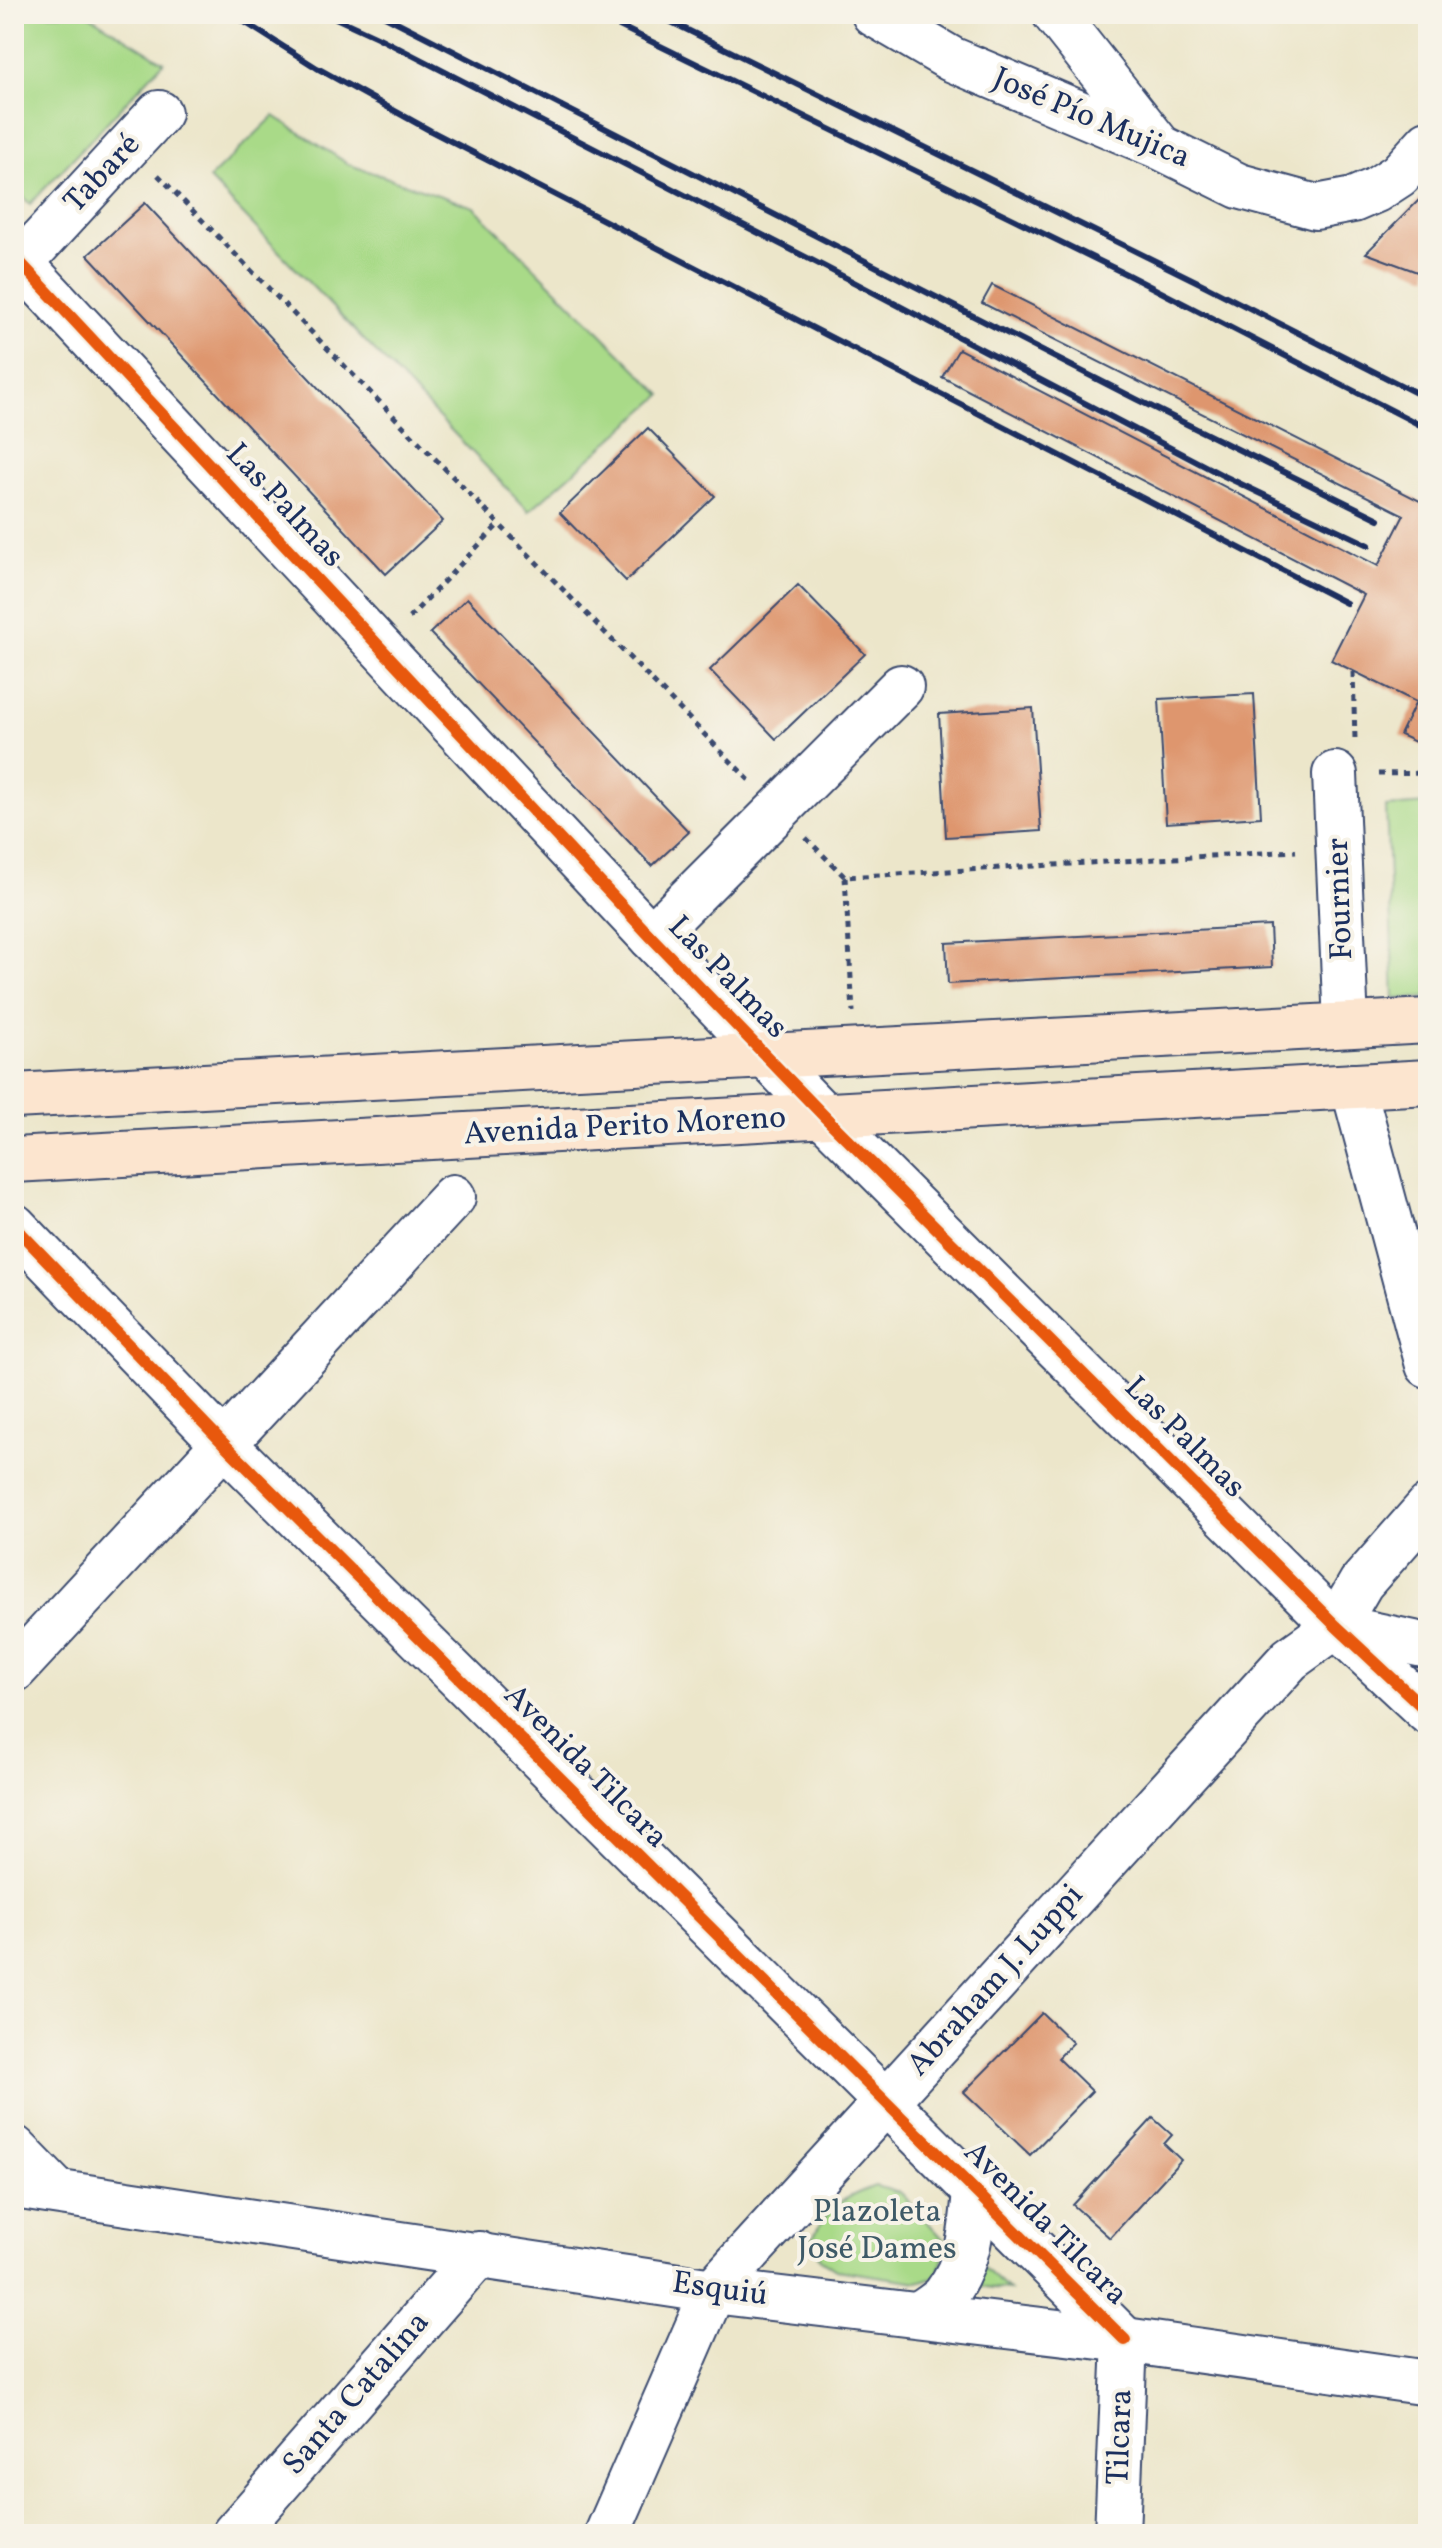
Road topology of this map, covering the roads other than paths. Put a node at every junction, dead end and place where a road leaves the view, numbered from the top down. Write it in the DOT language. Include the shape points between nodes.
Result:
graph roads {
  1 [pos="874,14"];
  2 [pos="1055,14"];
  3 [pos="159,113"];
  4 [pos="1428,143"];
  5 [pos="1160,147"];
  6 [pos="16,263"];
  7 [pos="901,687"];
  8 [pos="1354,761"];
  9 [pos="651,937"];
  10 [pos="1428,1021"];
  11 [pos="1346,1025"];
  12 [pos="767,1057"];
  13 [pos="1428,1082"];
  14 [pos="1353,1086"];
  15 [pos="14,1096"];
  16 [pos="824,1116"];
  17 [pos="14,1160"];
  18 [pos="453,1197"];
  19 [pos="14,1226"];
  20 [pos="1428,1365"];
  21 [pos="224,1444"];
  22 [pos="1428,1507"];
  23 [pos="1336,1626"];
  24 [pos="1428,1646"];
  25 [pos="14,1670"];
  26 [pos="1428,1712"];
  27 [pos="885,2102"];
  28 [pos="14,2148"];
  29 [pos="14,2186"];
  30 [pos="975,2190"];
  31 [pos="57,2192"];
  32 [pos="479,2254"];
  33 [pos="713,2291"];
  34 [pos="919,2315"];
  35 [pos="1125,2340"];
  36 [pos="1428,2383"];
  37 [pos="234,2534"];
  38 [pos="607,2534"];
  39 [pos="1117,2534"];
  1 -- 5 [label="street, José Pío Mujica" via="951,59"];
  2 -- 5 [label="street"];
  3 -- 6 [label="street, Tabaré"];
  4 -- 5 [label="street, José Pío Mujica" via="1399,175 1376,190 1316,207 1239,186"];
  6 -- 9 [label="street, Las Palmas"];
  7 -- 9 [label="street"];
  8 -- 11 [label="street, Fournier" via="1338,849"];
  9 -- 12 [label="street, Las Palmas"];
  10 -- 11 [label="main road, Avenida Perito Moreno"];
  11 -- 12 [label="main road, Avenida Perito Moreno"];
  12 -- 15 [label="main road, Avenida Perito Moreno"];
  12 -- 16 [label="street, Las Palmas"];
  13 -- 14 [label="main road, Avenida Perito Moreno"];
  14 -- 16 [label="main road, Avenida Perito Moreno"];
  14 -- 20 [label="street"];
  16 -- 17 [label="main road, Avenida Perito Moreno"];
  16 -- 23 [label="street, Las Palmas"];
  18 -- 21 [label="street"];
  19 -- 21 [label="street, Avenida Tilcara"];
  21 -- 25 [label="street"];
  21 -- 27 [label="street, Avenida Tilcara"];
  22 -- 23 [label="street, Abraham J. Luppi" via="1361,1583"];
  23 -- 24 [label="street"];
  23 -- 26 [label="street, Las Palmas"];
  23 -- 27 [label="street, Abraham J. Luppi" via="1290,1659"];
  27 -- 30 [label="street, Avenida Tilcara"];
  27 -- 33 [label="street, Abraham J. Luppi"];
  28 -- 31 [label="street"];
  29 -- 31 [label="street, Esquiú"];
  30 -- 34 [label="street" via="971,2237 961,2268 944,2297"];
  30 -- 35 [label="street, Avenida Tilcara"];
  31 -- 32 [label="street, Esquiú"];
  32 -- 33 [label="street, Esquiú"];
  32 -- 37 [label="street, Santa Catalina"];
  33 -- 34 [label="street, Esquiú"];
  33 -- 38 [label="street, Abraham J. Luppi"];
  34 -- 35 [label="street, Esquiú"];
  35 -- 36 [label="street, Esquiú"];
  35 -- 39 [label="street, Tilcara"];
}
